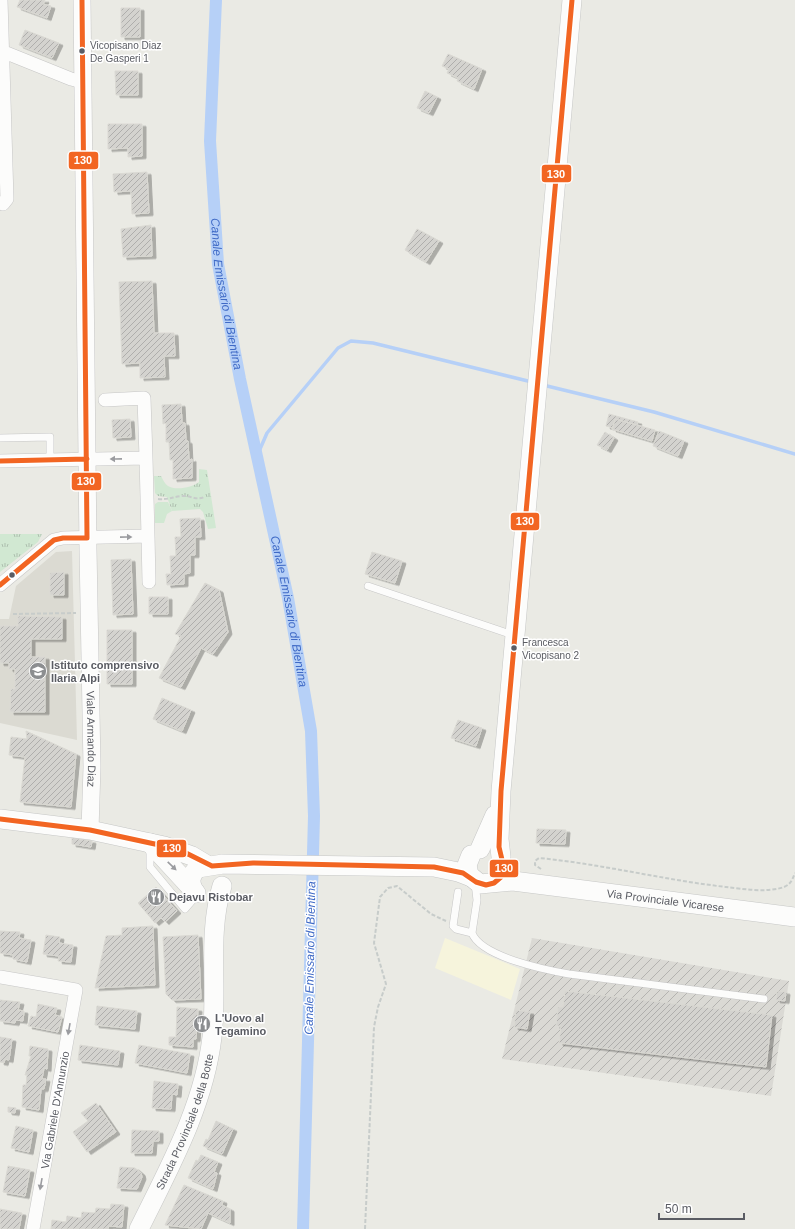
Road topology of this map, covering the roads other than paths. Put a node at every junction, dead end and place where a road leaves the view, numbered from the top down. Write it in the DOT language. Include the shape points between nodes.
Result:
graph roads {
  1 [pos="1,0"];
  2 [pos="82,0"];
  3 [pos="572,0"];
  4 [pos="4,52"];
  5 [pos="83,82"];
  6 [pos="2,99"];
  7 [pos="3,150"];
  8 [pos="4,201"];
  9 [pos="105,400"];
  10 [pos="0,438"];
  11 [pos="146,458"];
  12 [pos="87,459"];
  13 [pos="50,460"];
  14 [pos="0,461"];
  15 [pos="148,536"];
  16 [pos="87,538"];
  17 [pos="149,582"];
  18 [pos="0,585"];
  19 [pos="368,586"];
  20 [pos="516,636"];
  21 [pos="501,791"];
  22 [pos="0,819"];
  23 [pos="90,830"];
  24 [pos="150,843"];
  25 [pos="476,852"];
  26 [pos="502,861"];
  27 [pos="248,863"];
  28 [pos="209,865"];
  29 [pos="434,867"];
  30 [pos="538,877"];
  31 [pos="482,881"];
  32 [pos="222,884"];
  33 [pos="196,892"];
  34 [pos="458,892"];
  35 [pos="476,912"];
  36 [pos="795,917"];
  37 [pos="472,933"];
  38 [pos="214,938"];
  39 [pos="0,977"];
  40 [pos="764,999"];
  41 [pos="33,1229"];
  42 [pos="139,1229"];
  1 -- 4 [label="street"];
  2 -- 5 [label="street, Viale Armando Diaz"];
  3 -- 20 [label="main road"];
  4 -- 5 [label="street"];
  4 -- 6 [label="street"];
  5 -- 12 [label="street, Viale Armando Diaz"];
  6 -- 7 [label="street"];
  7 -- 8 [label="street"];
  9 -- 11 [label="street" via="144,398"];
  10 -- 13 [label="lane" via="50,437"];
  11 -- 12 [label="street, one-way"];
  11 -- 15 [label="street"];
  12 -- 13 [label="street"];
  12 -- 16 [label="street, Viale Armando Diaz"];
  13 -- 14 [label="street"];
  16 -- 15 [label="street, one-way"];
  15 -- 17 [label="street"];
  16 -- 18 [label="street" via="54,540"];
  16 -- 23 [label="street, Viale Armando Diaz" via="92,767"];
  19 -- 20 [label="lane"];
  20 -- 21 [label="main road"];
  21 -- 25 [label="main road" via="494,819"];
  21 -- 26 [label="main road" via="499,839"];
  22 -- 23 [label="main road"];
  23 -- 24 [label="main road"];
  24 -- 28 [label="main road" via="184,852"];
  24 -- 33 [label="main road, Strada Provinciale della Botte"];
  25 -- 26 [label="main road, Via Provinciale Vicarese" via="492,849"];
  25 -- 29 [label="main road, Via Provinciale Vicarese" via="455,863"];
  25 -- 31 [label="main road" via="467,865"];
  26 -- 30 [label="main road, Via Provinciale Vicarese" via="518,878"];
  26 -- 31 [label="main road" via="501,877"];
  27 -- 28 [label="main road, Via Provinciale Vicarese"];
  27 -- 29 [label="main road, Via Provinciale Vicarese"];
  27 -- 32 [label="main road" via="230,871"];
  28 -- 32 [label="main road" via="220,872"];
  28 -- 33 [label="main road" via="198,868 192,875 191,885"];
  29 -- 31 [label="main road, Via Provinciale Vicarese"];
  30 -- 31 [label="main road, Via Provinciale Vicarese" via="513,881"];
  30 -- 36 [label="main road, Via Provinciale Vicarese"];
  31 -- 35 [label="lane"];
  31 -- 35 [label="lane" via="477,893"];
  32 -- 33 [label="main road" via="217,893 210,897"];
  32 -- 38 [label="main road, Strada Provinciale della Botte" via="217,904"];
  33 -- 38 [label="main road, Strada Provinciale della Botte" via="206,909"];
  34 -- 37 [label="lane" via="452,923 454,928"];
  35 -- 37 [label="lane"];
  37 -- 40 [label="lane" via="476,941 484,947 552,971"];
  38 -- 42 [label="main road, Strada Provinciale della Botte" via="214,1006 206,1073 186,1128"];
  39 -- 41 [label="street, Via Gabriele D'Annunzio, one-way" via="76,990"];
}
